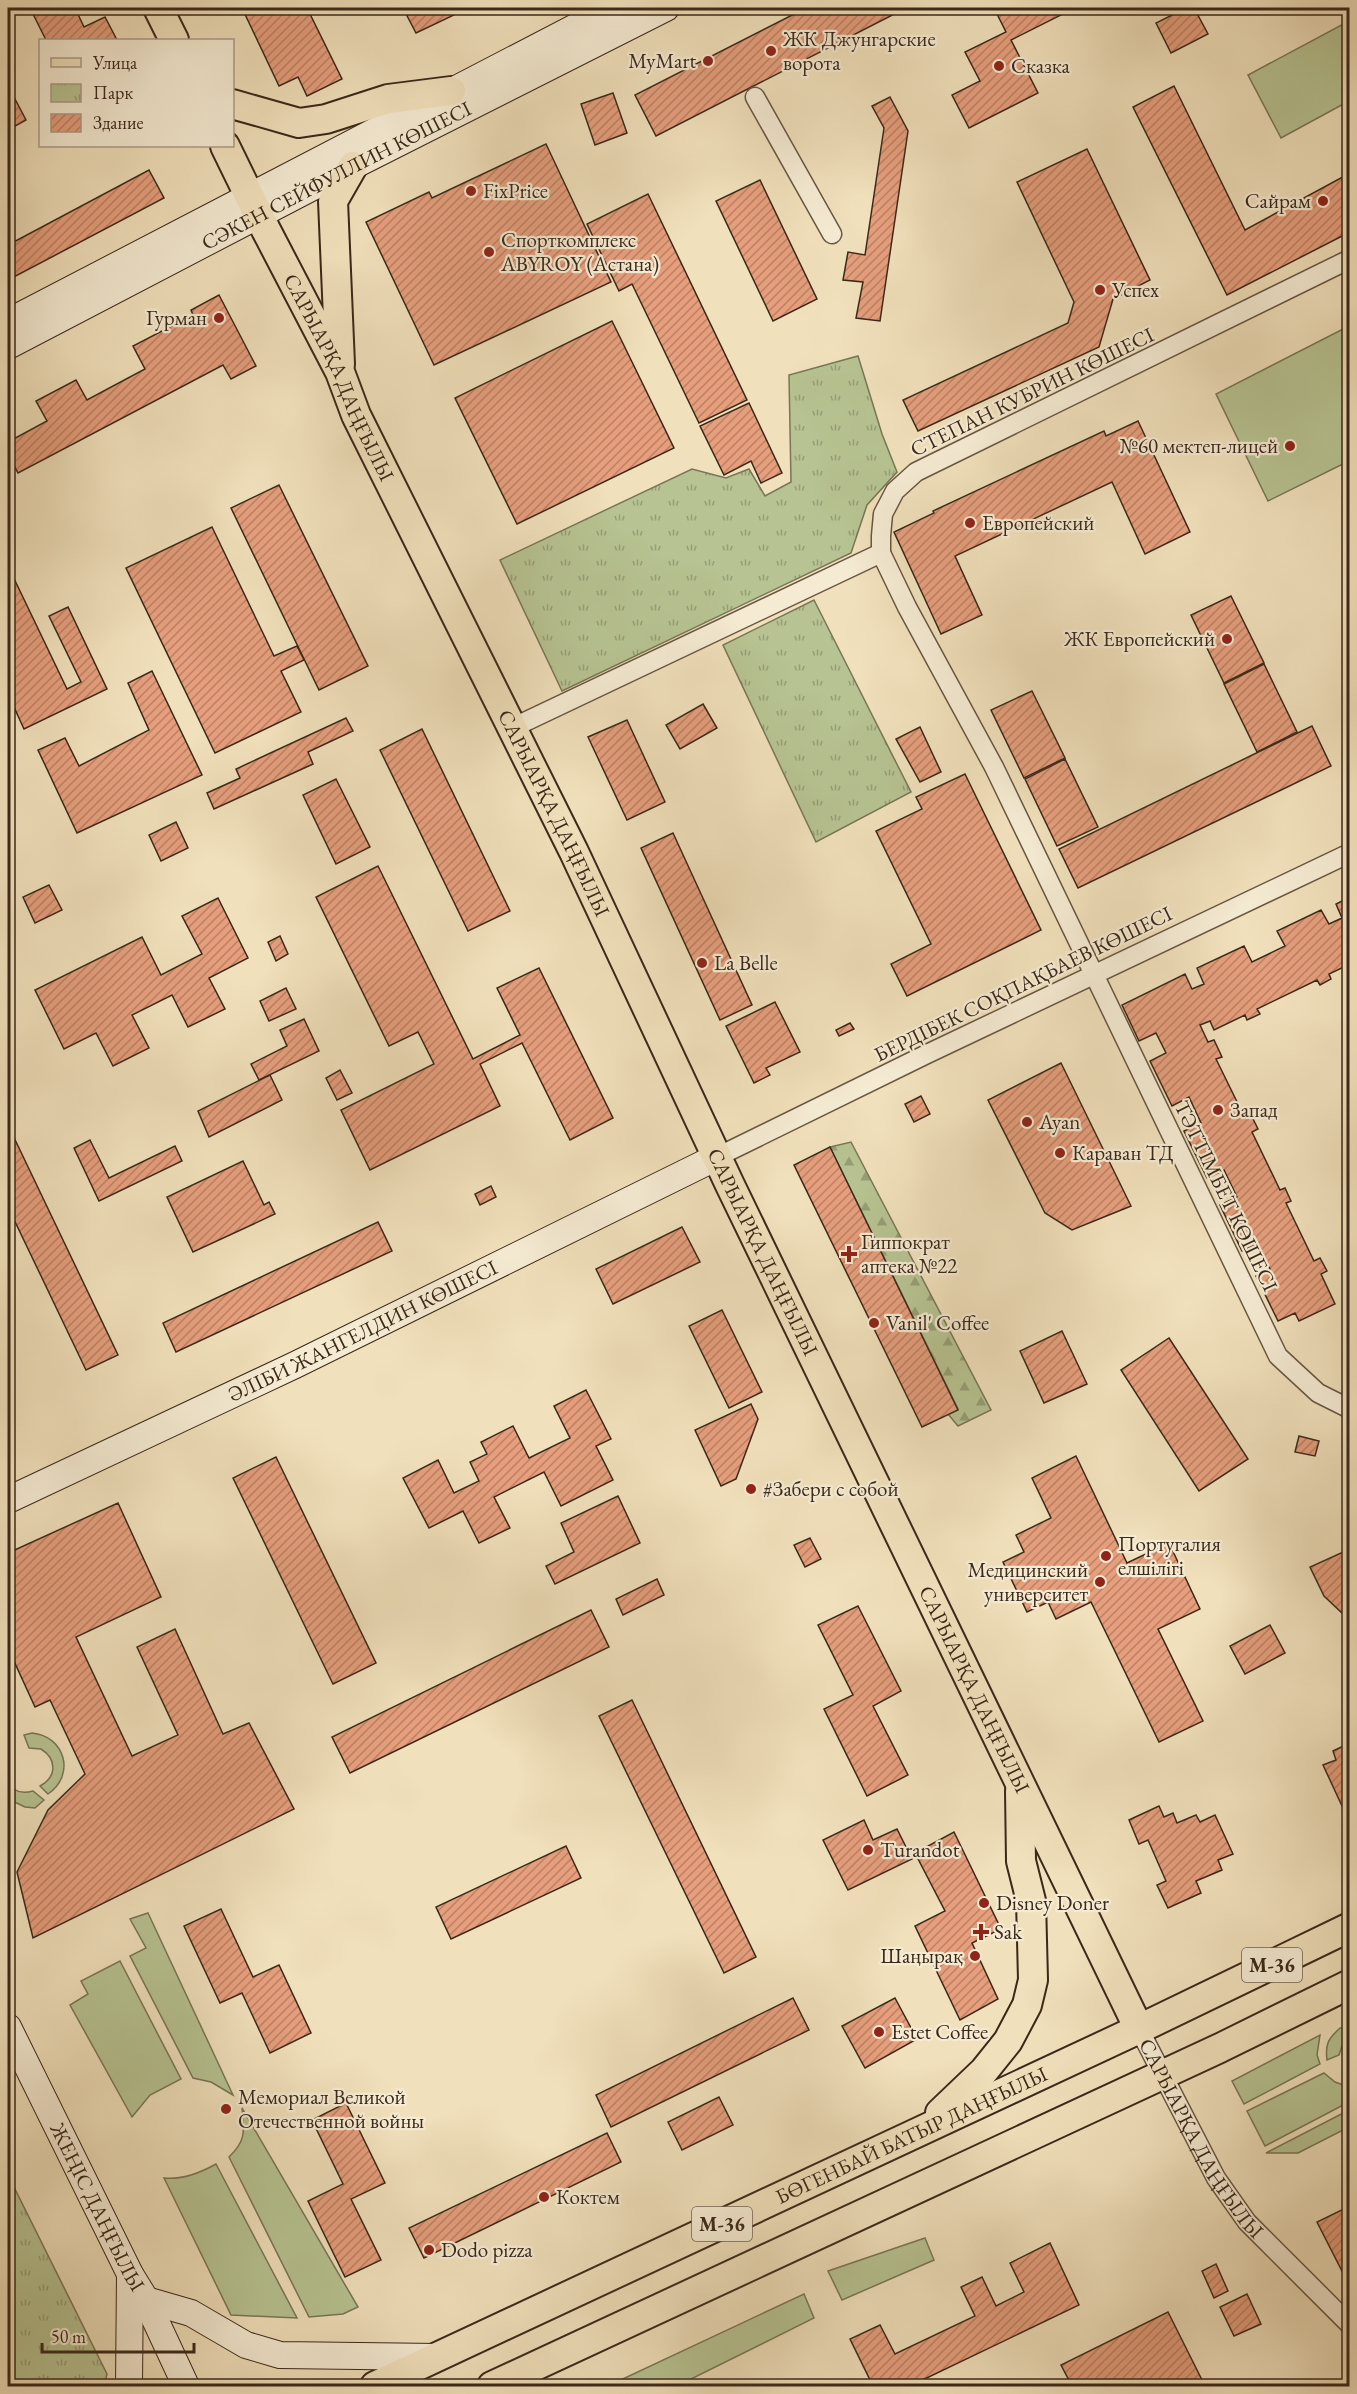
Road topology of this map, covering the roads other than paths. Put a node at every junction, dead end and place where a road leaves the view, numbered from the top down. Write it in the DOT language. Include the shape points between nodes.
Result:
graph roads {
  1 [pos="158,8"];
  2 [pos="612,8"];
  3 [pos="666,8"];
  4 [pos="174,39"];
  5 [pos="452,91"];
  6 [pos="755,97"];
  7 [pos="234,105"];
  8 [pos="225,147"];
  9 [pos="353,166"];
  10 [pos="254,205"];
  11 [pos="832,234"];
  12 [pos="1350,260"];
  13 [pos="8,322"];
  14 [pos="8,346"];
  15 [pos="340,372"];
  16 [pos="881,553"];
  17 [pos="512,728"];
  18 [pos="1350,853"];
  19 [pos="1094,974"];
  20 [pos="717,1157"];
  21 [pos="1350,1409"];
  22 [pos="8,1500"];
  23 [pos="1020,1783"];
  24 [pos="1350,1927"];
  25 [pos="1350,1984"];
  26 [pos="8,2027"];
  27 [pos="1139,2029"];
  28 [pos="1163,2075"];
  29 [pos="922,2130"];
  30 [pos="130,2274"];
  31 [pos="146,2300"];
  32 [pos="1350,2325"];
  33 [pos="438,2357"];
  34 [pos="129,2386"];
  35 [pos="186,2386"];
  36 [pos="375,2386"];
  37 [pos="492,2386"];
  1 -- 4 [label="main road"];
  2 -- 5 [label="main road, СӘКЕН СЕЙФУЛЛИН КӨШЕСІ"];
  3 -- 9 [label="main road, СӘКЕН СЕЙФУЛЛИН КӨШЕСІ"];
  5 -- 7 [label="main road" via="388,99 326,119 299,123"];
  5 -- 10 [label="main road, СӘКЕН СЕЙФУЛЛИН КӨШЕСІ"];
  6 -- 11 [label="street"];
  8 -- 10 [label="main road, САРЫАРҚА ДАҢҒЫЛЫ"];
  9 -- 10 [label="main road, СӘКЕН СЕЙФУЛЛИН КӨШЕСІ"];
  9 -- 15 [label="main road" via="333,201"];
  10 -- 13 [label="main road, СӘКЕН СЕЙФУЛЛИН КӨШЕСІ"];
  10 -- 14 [label="main road, СӘКЕН СЕЙФУЛЛИН КӨШЕСІ"];
  10 -- 15 [label="main road, САРЫАРҚА ДАҢҒЫЛЫ"];
  12 -- 16 [label="street, СТЕПАН КУБРИН КӨШЕСІ" via="916,472 895,490 884,514"];
  15 -- 17 [label="main road, САРЫАРҚА ДАҢҒЫЛЫ" via="356,415"];
  16 -- 17 [label="street"];
  16 -- 19 [label="street, СТЕПАН КУБРИН КӨШЕСІ" via="994,767"];
  17 -- 20 [label="main road, САРЫАРҚА ДАҢҒЫЛЫ"];
  18 -- 19 [label="street, БЕРДІБЕК СОҚПАҚБАЕВ КӨШЕСІ"];
  19 -- 20 [label="street, БЕРДІБЕК СОҚПАҚБАЕВ КӨШЕСІ"];
  19 -- 21 [label="street, ТӘТТІМБЕТ КӨШЕСІ" via="1278,1356 1318,1393"];
  20 -- 22 [label="main road, ӘЛІБИ ЖАНГЕЛДИН КӨШЕСІ" via="296,1365"];
  20 -- 23 [label="main road, САРЫАРҚА ДАҢҒЫЛЫ"];
  23 -- 27 [label="main road, САРЫАРҚА ДАҢҒЫЛЫ"];
  23 -- 29 [label="main road" via="1021,1862 1031,1901 1033,1980 1027,2005 1008,2041 984,2071"];
  24 -- 27 [label="main road, БӨГЕНБАЙ БАТЫР ДАҢҒЫЛЫ / M-36"];
  25 -- 28 [label="main road, M-36"];
  26 -- 30 [label="main road, ЖЕҢІС ДАҢҒЫЛЫ"];
  27 -- 28 [label="street, САРЫАРҚА ДАҢҒЫЛЫ"];
  27 -- 29 [label="main road, БӨГЕНБАЙ БАТЫР ДАҢҒЫЛЫ / M-36"];
  28 -- 32 [label="street, САРЫАРҚА ДАҢҒЫЛЫ" via="1216,2178 1247,2222"];
  28 -- 37 [label="main road, M-36"];
  29 -- 33 [label="main road, БӨГЕНБАЙ БАТЫР ДАҢҒЫЛЫ / M-36"];
  30 -- 31 [label="main road, ЖЕҢІС ДАҢҒЫЛЫ"];
  30 -- 34 [label="main road"];
  31 -- 33 [label="main road" via="191,2313 246,2345 280,2355"];
  31 -- 35 [label="main road, ЖЕҢІС ДАҢҒЫЛЫ"];
  33 -- 36 [label="main road, БӨГЕНБАЙ БАТЫР ДАҢҒЫЛЫ / M-36"];
}
